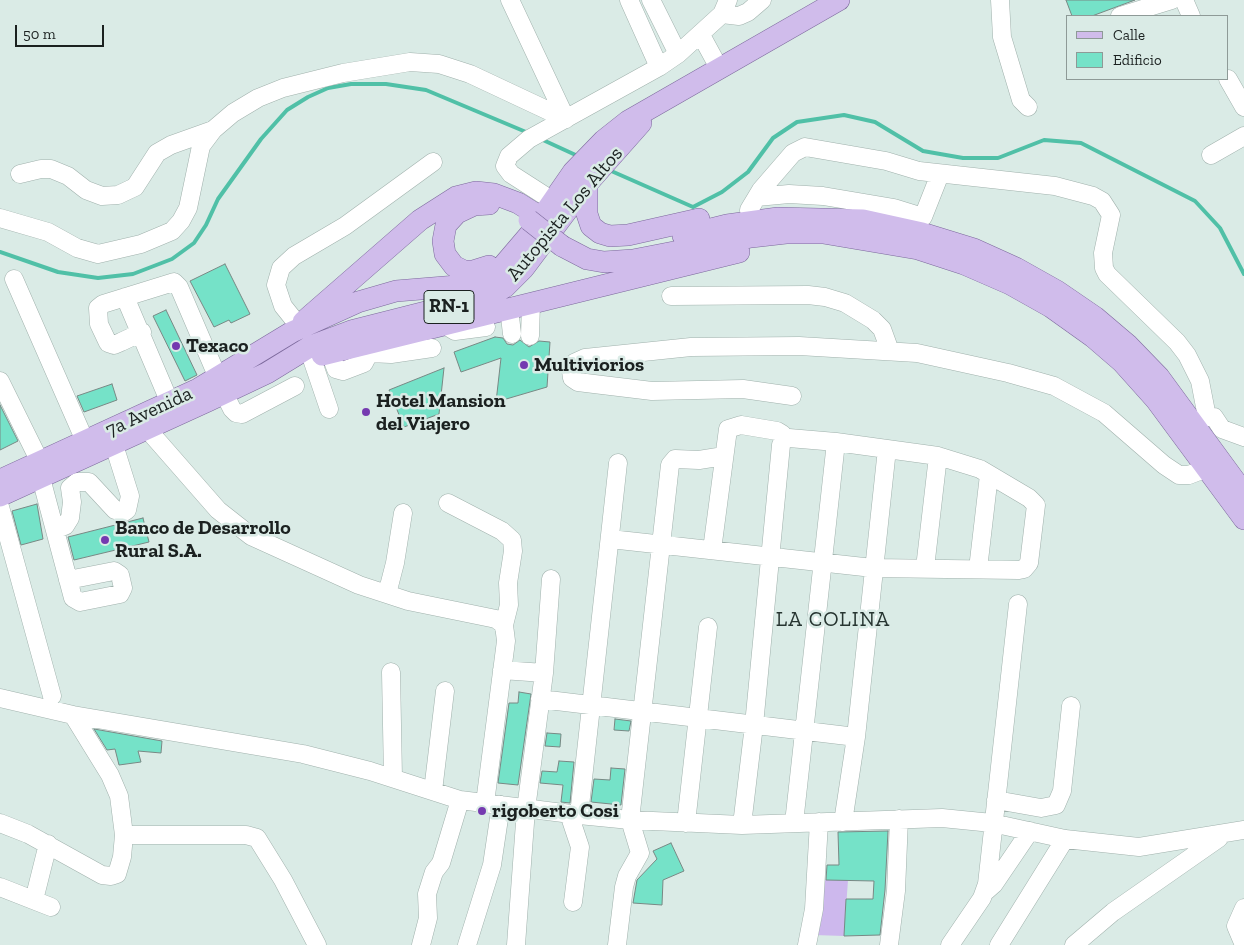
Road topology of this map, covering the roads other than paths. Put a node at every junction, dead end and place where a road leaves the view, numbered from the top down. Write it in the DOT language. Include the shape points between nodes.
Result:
graph roads {
  1 [pos="510,0"];
  2 [pos="629,0"];
  3 [pos="651,0"];
  4 [pos="762,0"];
  5 [pos="1000,0"];
  6 [pos="1172,0"];
  7 [pos="1184,0"];
  8 [pos="835,1"];
  9 [pos="725,7"];
  10 [pos="1123,15"];
  11 [pos="1191,15"];
  12 [pos="701,35"];
  13 [pos="678,54"];
  14 [pos="659,67"];
  15 [pos="719,68"];
  16 [pos="1229,80"];
  17 [pos="1244,107"];
  18 [pos="1028,108"];
  19 [pos="566,119"];
  20 [pos="214,130"];
  21 [pos="1244,136"];
  22 [pos="1211,155"];
  23 [pos="433,162"];
  24 [pos="20,174"];
  25 [pos="940,174"];
  26 [pos="583,179"];
  27 [pos="553,201"];
  28 [pos="753,203"];
  29 [pos="531,217"];
  30 [pos="0,218"];
  31 [pos="863,220"];
  32 [pos="564,241"];
  33 [pos="873,241"];
  34 [pos="510,257"];
  35 [pos="14,279"];
  36 [pos="671,296"];
  37 [pos="125,297"];
  38 [pos="531,303"];
  39 [pos="509,308"];
  40 [pos="449,322"];
  41 [pos="486,326"];
  42 [pos="296,329"];
  43 [pos="142,332"];
  44 [pos="512,334"];
  45 [pos="530,336"];
  46 [pos="368,348"];
  47 [pos="432,348"];
  48 [pos="890,351"];
  49 [pos="321,356"];
  50 [pos="267,373"];
  51 [pos="0,381"];
  52 [pos="221,386"];
  53 [pos="295,386"];
  54 [pos="792,396"];
  55 [pos="170,403"];
  56 [pos="329,409"];
  57 [pos="1201,420"];
  58 [pos="144,423"];
  59 [pos="1244,437"];
  60 [pos="784,439"];
  61 [pos="85,442"];
  62 [pos="836,442"];
  63 [pos="114,445"];
  64 [pos="887,449"];
  65 [pos="724,456"];
  66 [pos="938,456"];
  67 [pos="618,462"];
  68 [pos="1207,468"];
  69 [pos="41,470"];
  70 [pos="989,475"];
  71 [pos="0,480"];
  72 [pos="1244,493"];
  73 [pos="0,496"];
  74 [pos="448,503"];
  75 [pos="0,508"];
  76 [pos="403,513"];
  77 [pos="1244,519"];
  78 [pos="55,528"];
  79 [pos="610,539"];
  80 [pos="662,545"];
  81 [pos="712,550"];
  82 [pos="771,556"];
  83 [pos="822,562"];
  84 [pos="873,568"];
  85 [pos="925,568"];
  86 [pos="978,569"];
  87 [pos="552,579"];
  88 [pos="68,580"];
  89 [pos="386,594"];
  90 [pos="1018,604"];
  91 [pos="504,626"];
  92 [pos="708,627"];
  93 [pos="502,670"];
  94 [pos="391,672"];
  95 [pos="544,674"];
  96 [pos="445,691"];
  97 [pos="52,696"];
  98 [pos="0,698"];
  99 [pos="540,699"];
  100 [pos="591,705"];
  101 [pos="1071,706"];
  102 [pos="642,711"];
  103 [pos="73,715"];
  104 [pos="696,718"];
  105 [pos="754,724"];
  106 [pos="805,731"];
  107 [pos="856,737"];
  108 [pos="393,778"];
  109 [pos="433,791"];
  110 [pos="460,800"];
  111 [pos="996,800"];
  112 [pos="493,804"];
  113 [pos="526,809"];
  114 [pos="574,815"];
  115 [pos="899,819"];
  116 [pos="630,820"];
  117 [pos="819,822"];
  118 [pos="843,822"];
  119 [pos="0,823"];
  120 [pos="686,823"];
  121 [pos="992,823"];
  122 [pos="794,824"];
  123 [pos="742,825"];
  124 [pos="1030,831"];
  125 [pos="1236,831"];
  126 [pos="124,835"];
  127 [pos="1065,839"];
  128 [pos="48,844"];
  129 [pos="0,887"];
  130 [pos="985,891"];
  131 [pos="34,900"];
  132 [pos="574,902"];
  133 [pos="51,907"];
  134 [pos="1244,908"];
  135 [pos="317,945"];
  136 [pos="421,945"];
  137 [pos="467,945"];
  138 [pos="516,945"];
  139 [pos="618,945"];
  140 [pos="807,945"];
  141 [pos="889,945"];
  142 [pos="950,945"];
  143 [pos="999,945"];
  144 [pos="1074,945"];
  145 [pos="1244,945"];
  1 -- 19 [label="street"];
  2 -- 14 [label="street"];
  3 -- 13 [label="street"];
  4 -- 9 [label="street" via="739,16"];
  5 -- 18 [label="street" via="1002,37 1021,100"];
  6 -- 10 [label="street"];
  7 -- 11 [label="street"];
  8 -- 15 [label="main road, Autopista Los Altos / RN-1"];
  9 -- 12 [label="street"];
  12 -- 13 [label="street"];
  12 -- 15 [label="street"];
  13 -- 14 [label="street"];
  14 -- 19 [label="street"];
  15 -- 26 [label="main road, Autopista Los Altos / RN-1" via="628,121"];
  16 -- 17 [label="street"];
  19 -- 20 [label="street" via="470,74 440,64 410,62 342,73 283,88 233,113"];
  19 -- 27 [label="street" via="518,147 505,163 511,174"];
  20 -- 24 [label="street" via="157,153 135,187 118,195 102,196 86,190 68,176 51,169 41,168"];
  20 -- 30 [label="street" via="202,146 188,208 181,221 172,231 141,244 105,255 91,253 48,232"];
  21 -- 22 [label="street"];
  23 -- 42 [label="street" via="281,268 276,285"];
  25 -- 28 [label="street" via="805,147 793,153"];
  25 -- 28 [label="street" via="923,216 823,196 789,194"];
  25 -- 57 [label="street" via="1055,186 1102,200 1110,215 1103,253 1104,268 1187,355 1200,381"];
  26 -- 27 [label="main road, Autopista Los Altos / RN-1"];
  26 -- 28 [label="main road" via="590,226 610,236 628,236"];
  26 -- 50 [label="main road, Autopista Los Altos / RN-1" via="524,268 497,291 468,302 351,331 311,346"];
  27 -- 34 [label="main road, Autopista Los Altos / RN-1"];
  28 -- 31 [label="main road"];
  29 -- 32 [label="main road, bridge"];
  29 -- 34 [label="main road" via="505,207 474,205 457,213 446,225 442,240 445,254 454,266 464,271 482,270"];
  29 -- 42 [label="main road" via="518,203 494,194 476,192 456,197 420,220"];
  31 -- 32 [label="main road" via="778,218 727,225 612,250"];
  31 -- 57 [label="main road" via="974,249 1057,291 1128,345"];
  32 -- 33 [label="main road" via="587,259 604,262 633,260 719,242 786,233 823,233"];
  33 -- 38 [label="main road" via="798,242 748,250"];
  33 -- 68 [label="main road" via="918,249 964,264 1051,307 1122,362 1156,400"];
  34 -- 42 [label="main road, Autopista Los Altos / RN-1" via="495,275 484,282 376,295"];
  35 -- 61 [label="street"];
  36 -- 48 [label="street" via="808,294 826,298 845,303 874,320 882,329"];
  37 -- 43 [label="street"];
  37 -- 43 [label="street" via="98,308 99,324 108,343 121,342"];
  37 -- 52 [label="street" via="174,282"];
  38 -- 39 [label="main road"];
  38 -- 45 [label="street"];
  39 -- 40 [label="main road"];
  39 -- 44 [label="street"];
  40 -- 41 [label="street" via="455,331"];
  40 -- 46 [label="main road"];
  42 -- 52 [label="main road, 7a Avenida / RN-1"];
  43 -- 55 [label="street"];
  46 -- 47 [label="street" via="391,354"];
  46 -- 49 [label="main road"];
  48 -- 54 [label="street" via="799,346 691,347 585,358 574,363 571,371 572,378 578,382 643,390 744,389"];
  48 -- 68 [label="street" via="935,357 1054,386 1104,413 1164,466 1179,475"];
  49 -- 50 [label="main road"];
  49 -- 56 [label="street"];
  50 -- 52 [label="main road, 7a Avenida / RN-1"];
  51 -- 69 [label="street"];
  52 -- 53 [label="street" via="232,409 242,414"];
  52 -- 55 [label="main road, 7a Avenida / RN-1"];
  52 -- 58 [label="main road, 7a Avenida / RN-1"];
  55 -- 58 [label="main road, 7a Avenida / RN-1"];
  57 -- 59 [label="street" via="1216,419 1222,429"];
  57 -- 72 [label="main road"];
  58 -- 61 [label="main road, 7a Avenida / RN-1"];
  58 -- 63 [label="main road, 7a Avenida / RN-1"];
  58 -- 89 [label="street" via="218,510 240,528 315,566"];
  60 -- 62 [label="street"];
  60 -- 65 [label="street" via="777,431 736,426 726,432"];
  60 -- 82 [label="street"];
  61 -- 69 [label="main road, 7a Avenida / RN-1"];
  62 -- 64 [label="street"];
  62 -- 83 [label="street"];
  63 -- 69 [label="main road, 7a Avenida / RN-1"];
  63 -- 78 [label="street" via="130,496 127,510 115,510 89,482 77,482 70,488 70,518 65,526"];
  64 -- 66 [label="street"];
  64 -- 84 [label="street"];
  65 -- 80 [label="street" via="671,461"];
  65 -- 81 [label="street"];
  66 -- 70 [label="street" via="970,465"];
  66 -- 85 [label="street"];
  67 -- 79 [label="street"];
  68 -- 77 [label="main road"];
  69 -- 71 [label="main road, 7a Avenida / RN-1"];
  69 -- 73 [label="main road, 7a Avenida / RN-1"];
  69 -- 78 [label="street"];
  70 -- 86 [label="street"];
  70 -- 86 [label="street" via="1034,502 1037,512 1027,566 1019,570"];
  74 -- 91 [label="street" via="502,531 512,540 508,583 510,605"];
  75 -- 97 [label="street"];
  76 -- 89 [label="street" via="396,563"];
  78 -- 88 [label="street"];
  79 -- 80 [label="street"];
  79 -- 100 [label="street"];
  80 -- 81 [label="street"];
  80 -- 102 [label="street"];
  81 -- 82 [label="street"];
  82 -- 83 [label="street"];
  82 -- 105 [label="street"];
  83 -- 84 [label="street"];
  83 -- 106 [label="street"];
  84 -- 85 [label="street"];
  84 -- 107 [label="street"];
  85 -- 86 [label="street"];
  87 -- 95 [label="street"];
  89 -- 91 [label="street" via="496,619"];
  90 -- 111 [label="street"];
  91 -- 93 [label="street" via="507,635"];
  92 -- 104 [label="street"];
  93 -- 95 [label="street"];
  93 -- 112 [label="street"];
  94 -- 108 [label="street"];
  95 -- 99 [label="street"];
  96 -- 109 [label="street"];
  98 -- 103 [label="street"];
  99 -- 100 [label="street"];
  99 -- 113 [label="street"];
  100 -- 102 [label="street"];
  100 -- 114 [label="street"];
  101 -- 111 [label="street" via="1062,791 1056,805 1041,808"];
  102 -- 104 [label="street"];
  102 -- 116 [label="street"];
  103 -- 108 [label="street" via="303,754"];
  103 -- 126 [label="street" via="115,788 122,808"];
  104 -- 105 [label="street"];
  104 -- 120 [label="street"];
  105 -- 106 [label="street"];
  105 -- 123 [label="street"];
  106 -- 107 [label="street"];
  106 -- 122 [label="street"];
  107 -- 118 [label="street"];
  108 -- 109 [label="street"];
  109 -- 110 [label="street"];
  110 -- 112 [label="street"];
  110 -- 136 [label="street" via="441,863 434,872 427,894 428,918"];
  111 -- 121 [label="street"];
  112 -- 113 [label="street"];
  112 -- 137 [label="street" via="492,865"];
  113 -- 114 [label="street"];
  113 -- 138 [label="street"];
  114 -- 116 [label="street"];
  114 -- 132 [label="street" via="580,848"];
  115 -- 118 [label="street"];
  115 -- 121 [label="street" via="942,818"];
  115 -- 141 [label="street" via="896,891"];
  116 -- 120 [label="street"];
  116 -- 139 [label="street" via="640,852 624,887"];
  117 -- 118 [label="street"];
  117 -- 122 [label="street"];
  117 -- 140 [label="street" via="814,909"];
  119 -- 128 [label="street"];
  120 -- 123 [label="street"];
  121 -- 124 [label="street"];
  121 -- 130 [label="street"];
  122 -- 123 [label="street"];
  124 -- 127 [label="street"];
  124 -- 130 [label="street" via="994,884"];
  125 -- 127 [label="street" via="1139,848"];
  125 -- 144 [label="street" via="1113,912"];
  126 -- 128 [label="street" via="121,865 115,876 102,875"];
  126 -- 135 [label="street" via="246,835 257,838"];
  127 -- 143 [label="street"];
  128 -- 131 [label="street"];
  129 -- 131 [label="street"];
  130 -- 142 [label="street"];
  131 -- 133 [label="street"];
  134 -- 145 [label="street" via="1236,926"];
}
